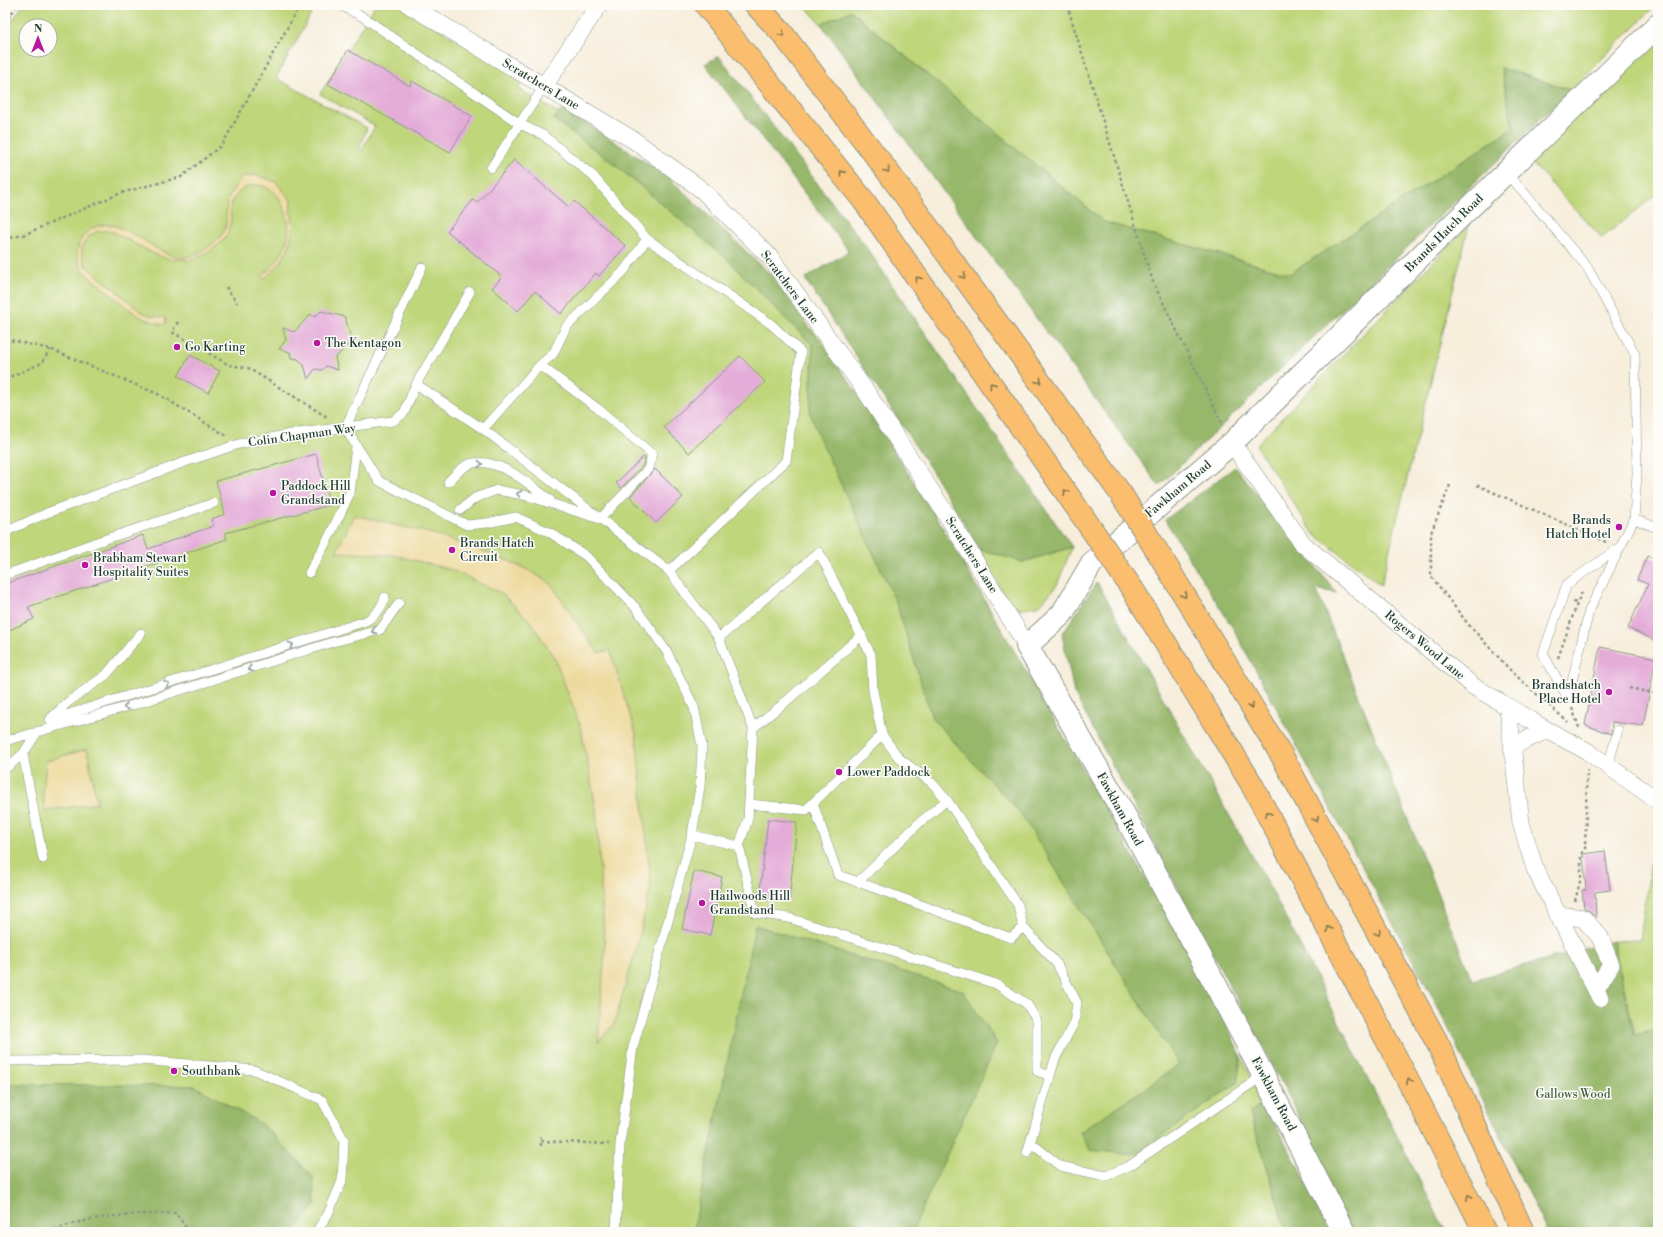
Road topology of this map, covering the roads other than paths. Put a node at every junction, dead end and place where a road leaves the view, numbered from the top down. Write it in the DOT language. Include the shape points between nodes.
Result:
graph roads {
  1 [pos="340,5"];
  2 [pos="409,5"];
  3 [pos="600,5"];
  4 [pos="706,5"];
  5 [pos="756,5"];
  6 [pos="1658,25"];
  7 [pos="544,86"];
  8 [pos="520,124"];
  9 [pos="491,168"];
  10 [pos="1505,173"];
  11 [pos="647,239"];
  12 [pos="422,267"];
  13 [pos="470,292"];
  14 [pos="540,365"];
  15 [pos="416,384"];
  16 [pos="345,428"];
  17 [pos="483,430"];
  18 [pos="1232,443"];
  19 [pos="356,447"];
  20 [pos="448,482"];
  21 [pos="214,503"];
  22 [pos="556,505"];
  23 [pos="460,510"];
  24 [pos="600,519"];
  25 [pos="1634,519"];
  26 [pos="1658,528"];
  27 [pos="5,532"];
  28 [pos="1619,548"];
  29 [pos="669,571"];
  30 [pos="309,573"];
  31 [pos="5,575"];
  32 [pos="385,597"];
  33 [pos="399,602"];
  34 [pos="141,633"];
  35 [pos="862,635"];
  36 [pos="719,638"];
  37 [pos="1027,646"];
  38 [pos="1508,708"];
  39 [pos="50,720"];
  40 [pos="753,728"];
  41 [pos="1546,730"];
  42 [pos="1618,730"];
  43 [pos="36,734"];
  44 [pos="882,735"];
  45 [pos="5,741"];
  46 [pos="1513,746"];
  47 [pos="23,754"];
  48 [pos="1608,766"];
  49 [pos="5,769"];
  50 [pos="947,800"];
  51 [pos="1658,802"];
  52 [pos="813,803"];
  53 [pos="750,804"];
  54 [pos="692,835"];
  55 [pos="739,846"];
  56 [pos="43,859"];
  57 [pos="858,882"];
  58 [pos="1565,916"];
  59 [pos="1023,927"];
  60 [pos="5,1060"];
  61 [pos="1264,1075"];
  62 [pos="1050,1076"];
  63 [pos="1030,1142"];
  64 [pos="1027,1153"];
  65 [pos="316,1232"];
  66 [pos="616,1232"];
  67 [pos="1344,1232"];
  68 [pos="1485,1232"];
  69 [pos="1523,1232"];
  1 -- 8 [label="lane" via="364,17"];
  2 -- 7 [label="street, Scratchers Lane"];
  3 -- 7 [label="street"];
  68 -- 4 [label="highway, one-way, bridge" via="1412,1086 1252,784 1133,590 864,201"];
  5 -- 69 [label="highway, one-way, bridge" via="782,33 888,172 1121,494 1164,562 1282,756 1439,1046"];
  6 -- 10 [label="street, Brands Hatch Road"];
  7 -- 8 [label="lane"];
  7 -- 37 [label="street, Scratchers Lane" via="635,141 702,190 770,257 872,400 950,520"];
  8 -- 9 [label="lane"];
  8 -- 11 [label="lane" via="543,135 593,176"];
  10 -- 18 [label="street, Brands Hatch Road"];
  10 -- 25 [label="lane" via="1586,267 1635,354 1637,474"];
  11 -- 14 [label="lane" via="623,272 566,328 553,354"];
  11 -- 29 [label="lane" via="771,324 801,352 786,461"];
  12 -- 16 [label="lane"];
  13 -- 15 [label="lane"];
  14 -- 17 [label="lane"];
  14 -- 24 [label="lane" via="652,454 649,468"];
  15 -- 16 [label="lane, Colin Chapman Way" via="400,418 382,424"];
  15 -- 17 [label="lane"];
  16 -- 19 [label="lane"];
  16 -- 27 [label="lane, Colin Chapman Way" via="239,444 47,513"];
  17 -- 24 [label="lane"];
  18 -- 37 [label="street, Fawkham Road" via="1092,563 1062,614"];
  18 -- 38 [label="street, Rogers Wood Lane" via="1303,544 1473,686"];
  19 -- 30 [label="lane" via="350,493"];
  19 -- 54 [label="lane" via="379,481 467,525 516,517 549,532 586,556 636,608 667,652 694,707 702,746 700,787"];
  20 -- 22 [label="lane, one-way" via="472,463 494,465 523,480"];
  21 -- 31 [label="lane"];
  22 -- 23 [label="lane, one-way" via="497,490 475,498"];
  22 -- 24 [label="lane"];
  24 -- 29 [label="lane"];
  25 -- 26 [label="lane"];
  25 -- 28 [label="lane"];
  28 -- 28 [label="lane" via="1589,612 1568,698 1543,654 1567,584"];
  29 -- 36 [label="lane"];
  39 -- 32 [label="lane, one-way" via="366,621 377,614"];
  33 -- 43 [label="lane, one-way" via="380,630 333,642"];
  34 -- 39 [label="lane" via="106,675 68,702"];
  35 -- 36 [label="lane" via="819,552"];
  35 -- 40 [label="lane"];
  35 -- 44 [label="lane" via="871,655 873,692"];
  36 -- 40 [label="lane"];
  37 -- 61 [label="street, Fawkham Road" via="1124,814"];
  38 -- 41 [label="street, Rogers Wood Lane"];
  38 -- 46 [label="street"];
  39 -- 43 [label="lane"];
  40 -- 53 [label="lane"];
  41 -- 46 [label="street"];
  41 -- 48 [label="street, Rogers Wood Lane" via="1588,751"];
  42 -- 48 [label="lane"];
  43 -- 45 [label="lane"];
  43 -- 47 [label="lane"];
  44 -- 50 [label="lane" via="899,758 932,784"];
  44 -- 52 [label="lane"];
  46 -- 58 [label="street" via="1521,823 1535,869"];
  47 -- 49 [label="lane"];
  47 -- 56 [label="lane"];
  48 -- 51 [label="street, Rogers Wood Lane"];
  50 -- 57 [label="lane" via="919,823"];
  50 -- 59 [label="lane" via="1018,905"];
  52 -- 53 [label="lane" via="806,810"];
  52 -- 57 [label="lane" via="838,875"];
  53 -- 55 [label="lane"];
  54 -- 55 [label="lane"];
  54 -- 66 [label="lane" via="633,1047 620,1144"];
  55 -- 62 [label="lane" via="755,913 789,918 996,984 1027,1004 1037,1021 1037,1071"];
  57 -- 59 [label="lane" via="1011,938"];
  58 -- 58 [label="street" via="1598,993 1610,966 1600,937 1582,918"];
  59 -- 62 [label="lane" via="1057,964 1077,1003 1074,1023 1055,1058"];
  60 -- 65 [label="lane" via="142,1060 254,1070 322,1100 344,1140 342,1181 328,1214"];
  61 -- 63 [label="lane" via="1129,1166 1106,1176 1060,1166"];
  61 -- 67 [label="street, Fawkham Road"];
  62 -- 63 [label="lane"];
  63 -- 64 [label="lane"];
}
